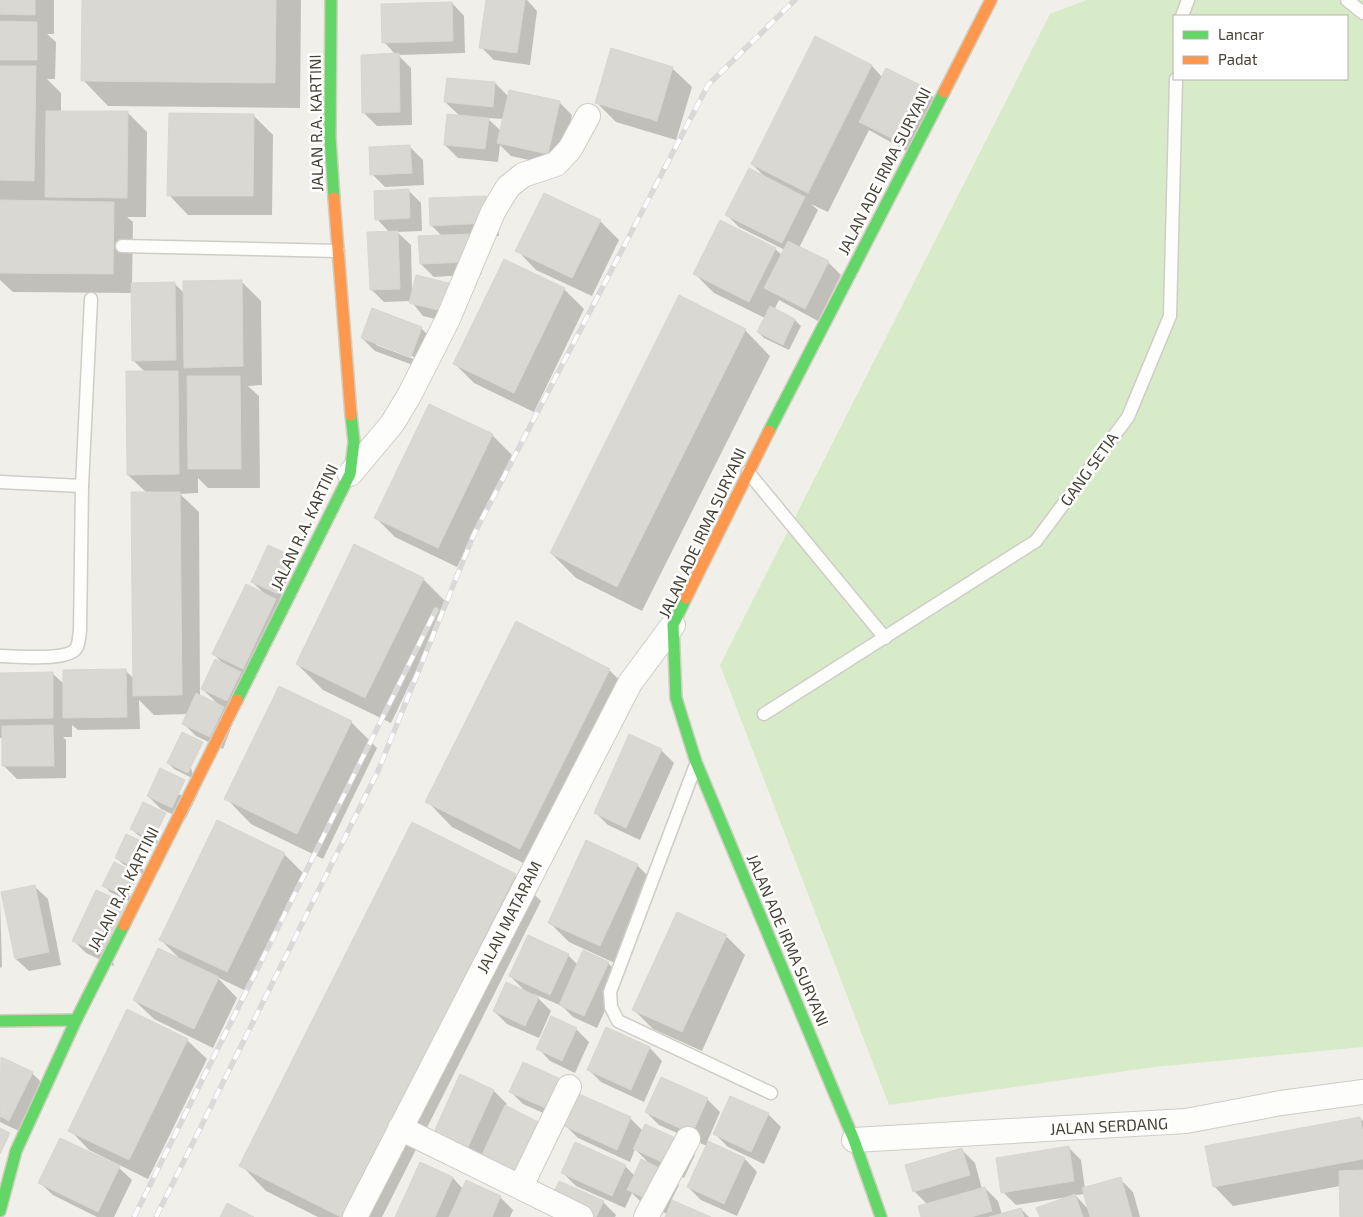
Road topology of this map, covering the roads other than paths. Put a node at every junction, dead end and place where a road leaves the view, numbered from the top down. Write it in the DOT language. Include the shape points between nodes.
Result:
graph roads {
  1 [pos="331,0"];
  2 [pos="991,0"];
  3 [pos="1188,0"];
  4 [pos="1347,0"];
  5 [pos="1363,13"];
  6 [pos="1182,15"];
  7 [pos="1176,80"];
  8 [pos="588,116"];
  9 [pos="122,246"];
  10 [pos="338,251"];
  11 [pos="91,299"];
  12 [pos="748,472"];
  13 [pos="350,474"];
  14 [pos="0,482"];
  15 [pos="82,486"];
  16 [pos="673,625"];
  17 [pos="885,638"];
  18 [pos="0,656"];
  19 [pos="764,714"];
  20 [pos="696,762"];
  21 [pos="76,1020"];
  22 [pos="0,1021"];
  23 [pos="569,1087"];
  24 [pos="1363,1092"];
  25 [pos="771,1093"];
  26 [pos="400,1128"];
  27 [pos="688,1139"];
  28 [pos="854,1140"];
  29 [pos="521,1186"];
  30 [pos="0,1211"];
  31 [pos="355,1217"];
  32 [pos="581,1217"];
  33 [pos="646,1217"];
  34 [pos="881,1217"];
  1 -- 10 [label="street, JALAN R.A. KARTINI" via="330,138"];
  2 -- 12 [label="street, JALAN ADE IRMA SURYANI"];
  3 -- 6 [label="lane"];
  4 -- 5 [label="lane"];
  7 -- 17 [label="lane, GANG SETIA" via="1170,316 1128,417 1036,542"];
  8 -- 13 [label="street" via="570,149 556,164 523,175 508,187 493,212 448,319 409,396 392,424"];
  9 -- 10 [label="lane"];
  10 -- 13 [label="street, JALAN R.A. KARTINI" via="354,442"];
  11 -- 15 [label="lane"];
  12 -- 16 [label="street, JALAN ADE IRMA SURYANI"];
  12 -- 17 [label="lane"];
  13 -- 21 [label="street, JALAN R.A. KARTINI"];
  14 -- 15 [label="lane"];
  15 -- 18 [label="lane" via="77,648 60,656"];
  16 -- 20 [label="street, JALAN ADE IRMA SURYANI" via="676,698"];
  16 -- 26 [label="street, JALAN MATARAM" via="630,683"];
  17 -- 19 [label="lane, GANG SETIA"];
  20 -- 25 [label="lane" via="610,992 611,1007 618,1021"];
  20 -- 28 [label="street, JALAN ADE IRMA SURYANI"];
  21 -- 22 [label="street"];
  21 -- 30 [label="street, JALAN R.A. KARTINI" via="16,1151"];
  23 -- 29 [label="street"];
  24 -- 28 [label="street, JALAN SERDANG" via="1186,1121"];
  26 -- 29 [label="street"];
  26 -- 31 [label="street, JALAN MATARAM"];
  27 -- 33 [label="street"];
  28 -- 34 [label="street, JALAN ADE IRMA SURYANI"];
  29 -- 32 [label="street"];
}
